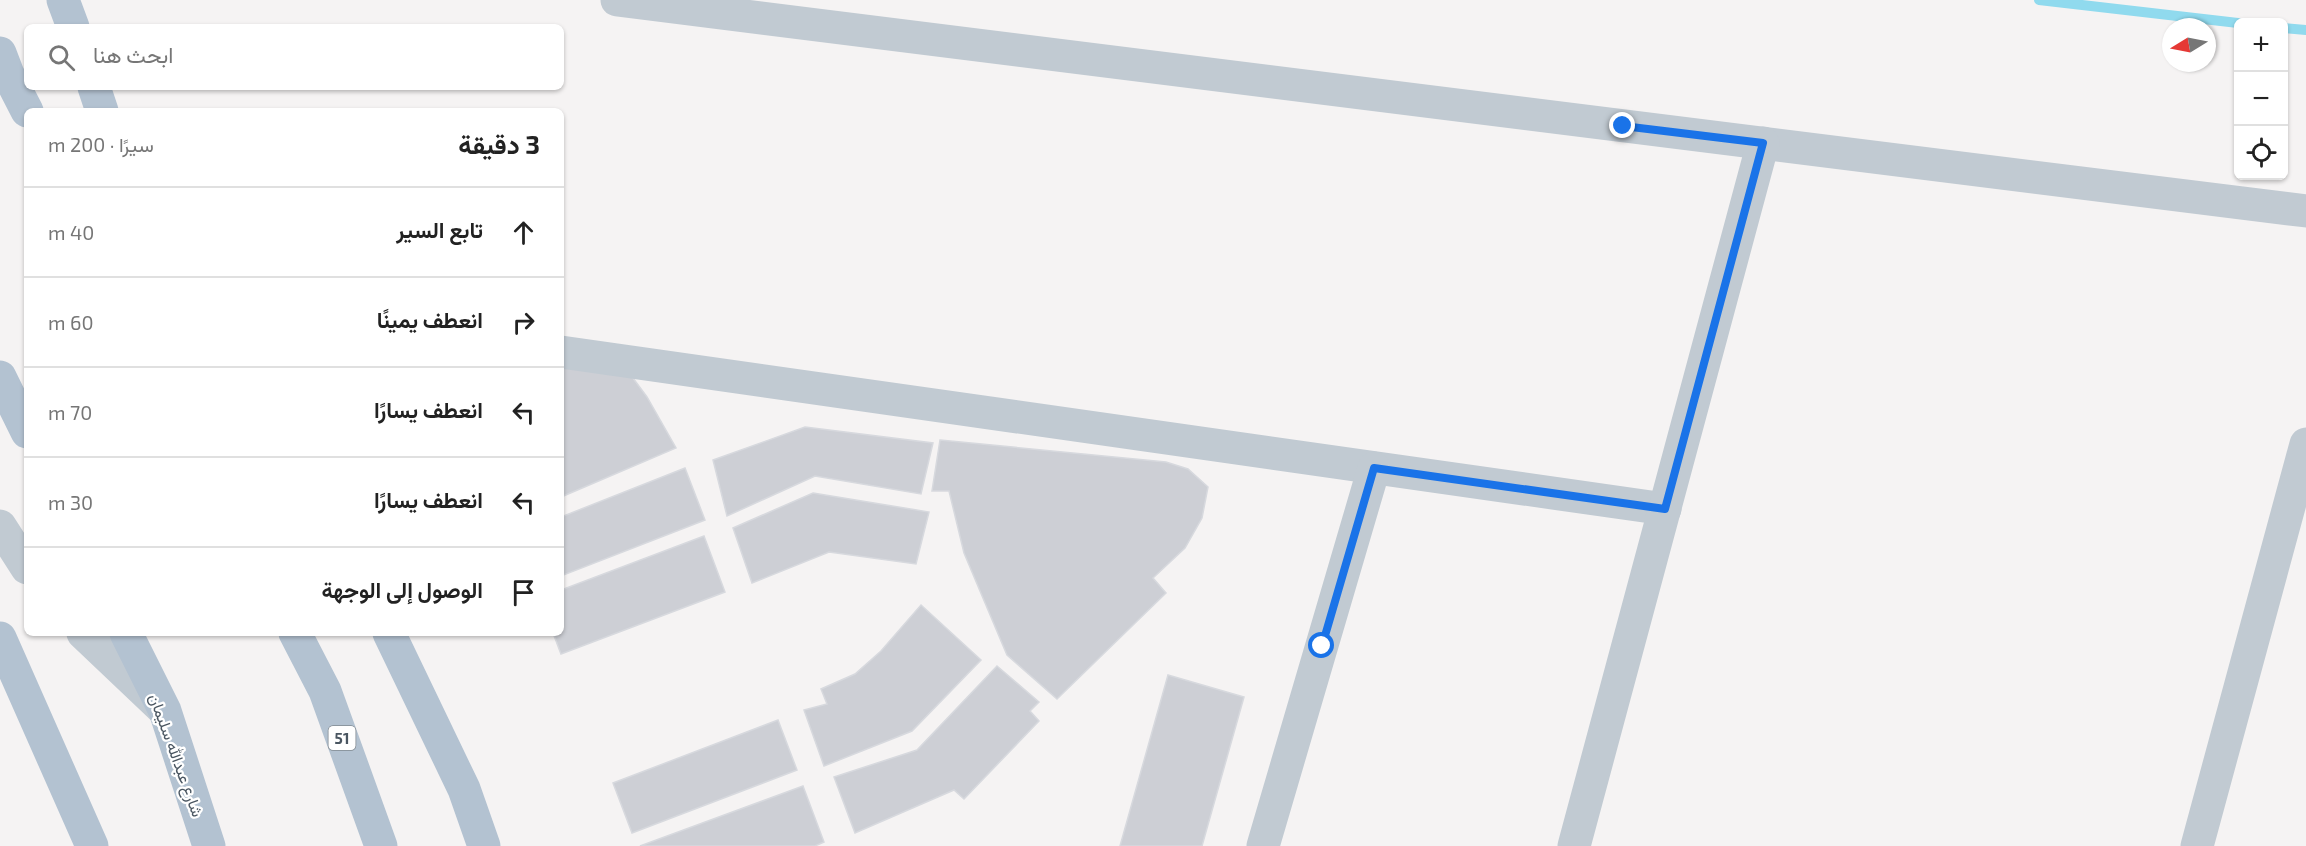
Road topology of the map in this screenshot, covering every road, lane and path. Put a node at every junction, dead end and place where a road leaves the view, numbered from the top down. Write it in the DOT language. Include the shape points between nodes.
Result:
graph roads {
  1 [pos="63,0"];
  2 [pos="617,0"];
  3 [pos="72,24"];
  4 [pos="0,53"];
  5 [pos="95,90"];
  6 [pos="25,108"];
  7 [pos="101,108"];
  8 [pos="1763,143"];
  9 [pos="2306,211"];
  10 [pos="564,352"];
  11 [pos="0,377"];
  12 [pos="24,426"];
  13 [pos="2306,444"];
  14 [pos="1374,468"];
  15 [pos="1665,509"];
  16 [pos="0,526"];
  17 [pos="24,563"];
  18 [pos="86,636"];
  19 [pos="128,636"];
  20 [pos="297,636"];
  21 [pos="390,636"];
  22 [pos="0,638"];
  23 [pos="165,711"];
  24 [pos="92,846"];
  25 [pos="209,846"];
  26 [pos="381,846"];
  27 [pos="484,846"];
  28 [pos="1263,846"];
  29 [pos="1574,846"];
  30 [pos="2197,846"];
  1 -- 3 [label="main road"];
  2 -- 8 [label="street"];
  4 -- 6 [label="main road"];
  5 -- 7 [label="main road"];
  8 -- 9 [label="street"];
  8 -- 15 [label="street"];
  10 -- 14 [label="street"];
  11 -- 12 [label="main road"];
  13 -- 30 [label="street"];
  14 -- 15 [label="street"];
  14 -- 28 [label="street"];
  15 -- 29 [label="street"];
  16 -- 17 [label="street"];
  18 -- 23 [label="street"];
  19 -- 23 [label="main road, شارع عبدالله سليمان"];
  20 -- 26 [label="main road, 51" via="325,691"];
  21 -- 27 [label="main road" via="464,789"];
  22 -- 24 [label="main road"];
  23 -- 25 [label="main road, شارع عبدالله سليمان"];
}
